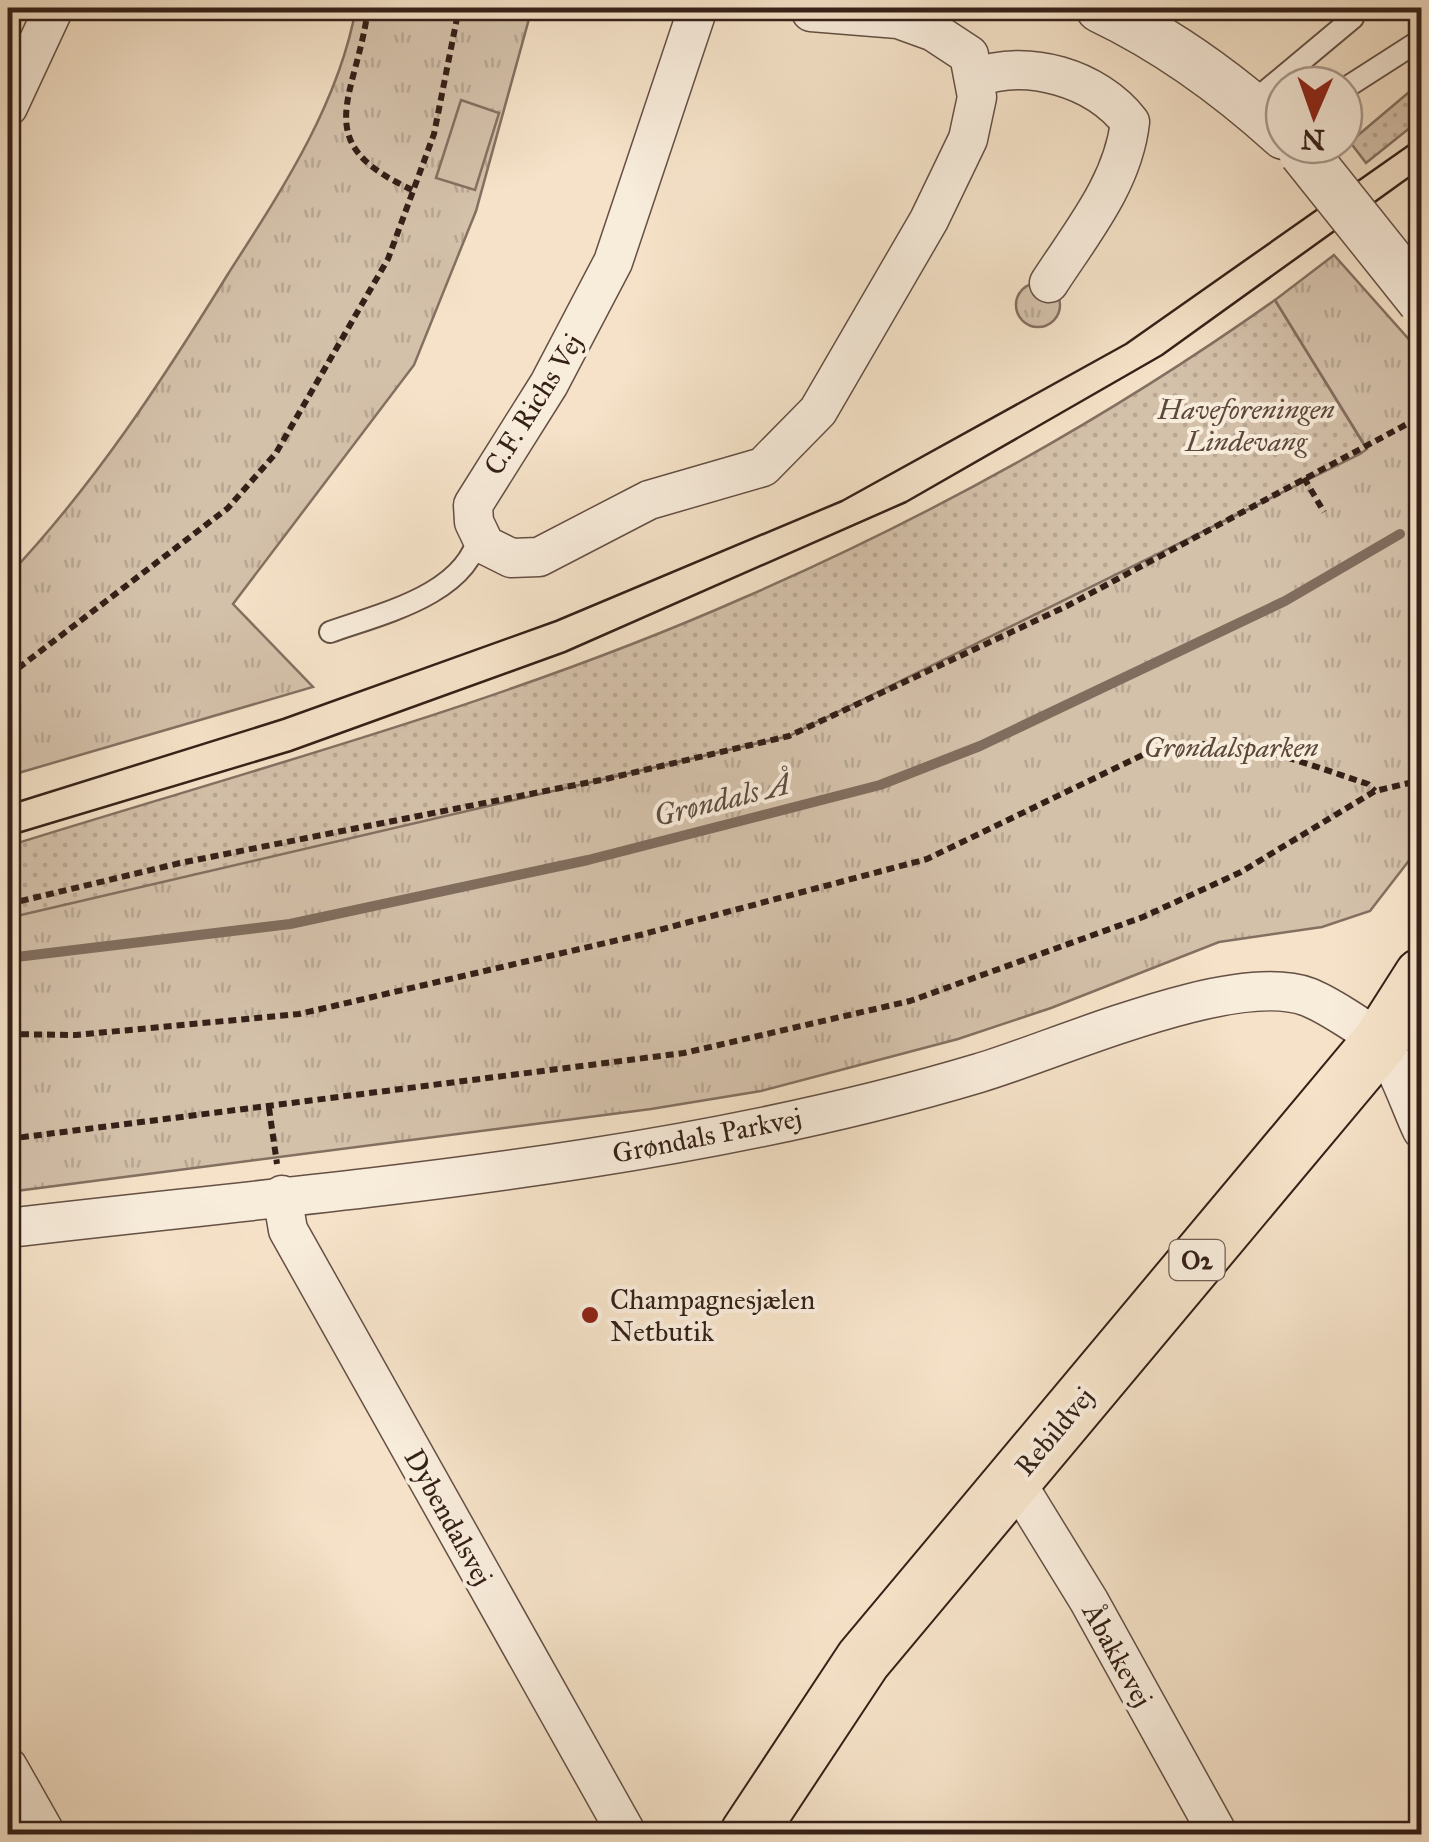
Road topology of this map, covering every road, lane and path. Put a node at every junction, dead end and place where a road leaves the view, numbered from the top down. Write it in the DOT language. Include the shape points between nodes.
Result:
graph roads {
  1 [pos="54,8"];
  2 [pos="368,8"];
  3 [pos="459,8"];
  4 [pos="698,8"];
  5 [pos="1100,8"];
  6 [pos="811,12"];
  7 [pos="1353,18"];
  8 [pos="1422,39"];
  9 [pos="1324,65"];
  10 [pos="1364,76"];
  11 [pos="975,78"];
  12 [pos="8,107"];
  13 [pos="1264,118"];
  14 [pos="1310,165"];
  15 [pos="414,191"];
  16 [pos="1048,283"];
  17 [pos="1422,301"];
  18 [pos="1422,416"];
  19 [pos="1304,478"];
  20 [pos="1324,512"];
  21 [pos="479,534"];
  22 [pos="330,632"];
  23 [pos="8,676"];
  24 [pos="1422,780"];
  25 [pos="1375,791"];
  26 [pos="8,904"];
  27 [pos="1422,976"];
  28 [pos="1401,1026"];
  29 [pos="8,1034"];
  30 [pos="269,1107"];
  31 [pos="1422,1130"];
  32 [pos="8,1138"];
  33 [pos="276,1156"];
  34 [pos="282,1195"];
  35 [pos="8,1228"];
  36 [pos="1014,1478"];
  37 [pos="8,1767"];
  38 [pos="46,1834"];
  39 [pos="627,1834"];
  40 [pos="748,1834"];
  41 [pos="1218,1834"];
  1 -- 12 [label="street"];
  2 -- 15 [label="path" via="345,130 356,155 376,174"];
  3 -- 15 [label="path" via="434,134"];
  4 -- 21 [label="street, C.F. Richs Vej" via="612,262 549,384 479,489 473,505"];
  5 -- 13 [label="street" via="1140,27"];
  6 -- 11 [label="street" via="898,19 934,32 969,55"];
  7 -- 9 [label="lane"];
  8 -- 10 [label="lane"];
  11 -- 16 [label="street" via="1002,68 1038,70 1112,98 1130,122 1126,153 1108,192"];
  11 -- 21 [label="street" via="968,139 929,220 818,411 791,443 763,467 650,500 539,557 500,554"];
  14 -- 17 [label="street, bridge"];
  15 -- 23 [label="path" via="388,259 276,454 252,484"];
  18 -- 19 [label="path"];
  19 -- 20 [label="path"];
  19 -- 26 [label="path" via="1067,606 789,736"];
  21 -- 22 [label="lane" via="468,564 450,579"];
  24 -- 25 [label="path"];
  25 -- 29 [label="path" via="1268,751 1182,743 1139,756 927,859 640,935 299,1014 76,1035"];
  25 -- 30 [label="path" via="1241,872 1143,917 910,1001 684,1054"];
  27 -- 28 [label="main road, O2"];
  28 -- 31 [label="street"];
  28 -- 34 [label="street, Grøndals Parkvej" via="1308,997 1244,994 796,1119 600,1156"];
  28 -- 36 [label="main road, Rebildvej / O2"];
  30 -- 32 [label="path"];
  30 -- 33 [label="path"];
  34 -- 35 [label="street, Grøndals Parkvej"];
  34 -- 39 [label="street, Dybendalsvej" via="288,1230"];
  36 -- 40 [label="main road, Rebildvej / O2" via="863,1660"];
  36 -- 41 [label="street, Åbakkevej"];
  37 -- 38 [label="street"];
}
